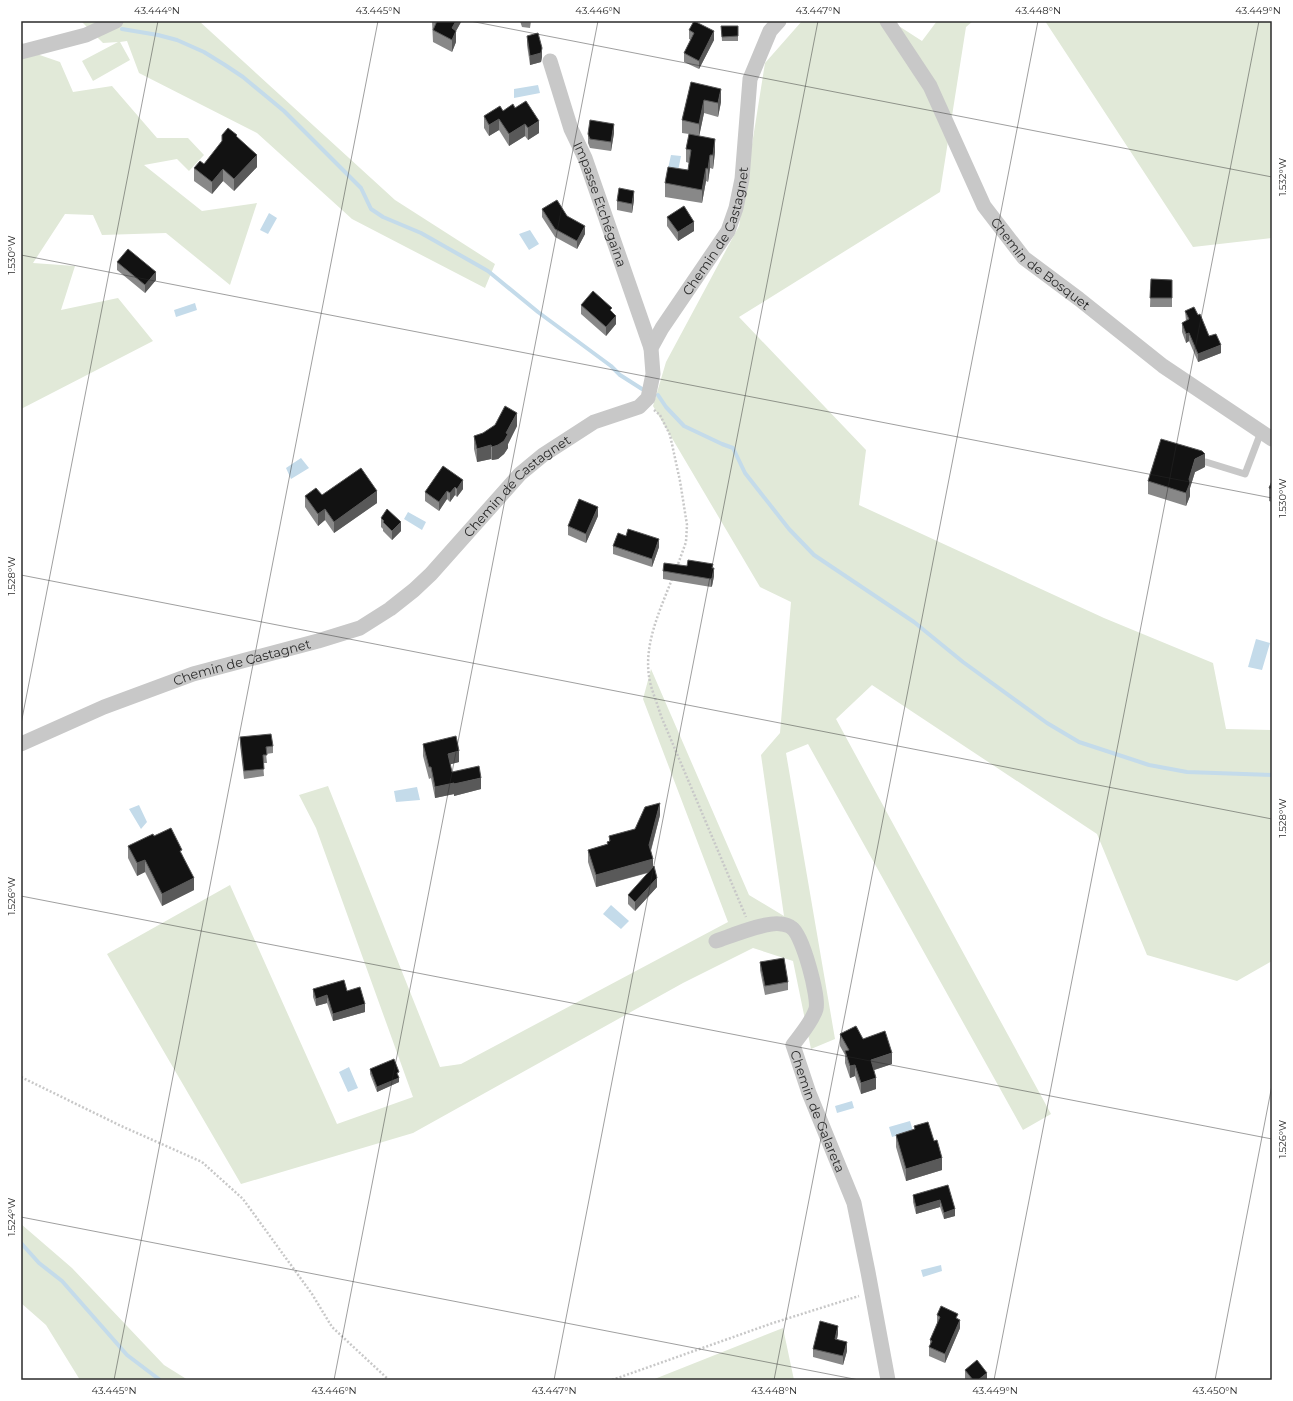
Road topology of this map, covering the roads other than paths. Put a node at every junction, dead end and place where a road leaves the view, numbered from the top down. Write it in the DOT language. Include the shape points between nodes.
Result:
graph roads {
  1 [pos="116,21"];
  2 [pos="779,21"];
  3 [pos="888,21"];
  4 [pos="21,52"];
  5 [pos="550,61"];
  6 [pos="651,348"];
  7 [pos="1267,436"];
  8 [pos="1206,462"];
  9 [pos="21,744"];
  10 [pos="716,941"];
  11 [pos="888,1380"];
  1 -- 4 [label="street" via="86,35"];
  2 -- 6 [label="street, Chemin de Castagnet" via="770,31 750,79 742,179 728,231"];
  3 -- 7 [label="street, Chemin de Bosquet" via="930,86 984,206 1024,258 1163,366"];
  5 -- 6 [label="street, Impasse Etchégaïna" via="571,129 585,158"];
  6 -- 9 [label="street, Chemin de Castagnet" via="653,374 648,398 644,403 594,422 543,455 520,474 431,574 390,609 360,628 193,674 104,707"];
  7 -- 8 [label="lane" via="1245,474"];
  10 -- 11 [label="street, Chemin de Galareta" via="751,929 780,923 792,928 798,936 811,968 817,1008 794,1045 809,1093 854,1203"];
}
